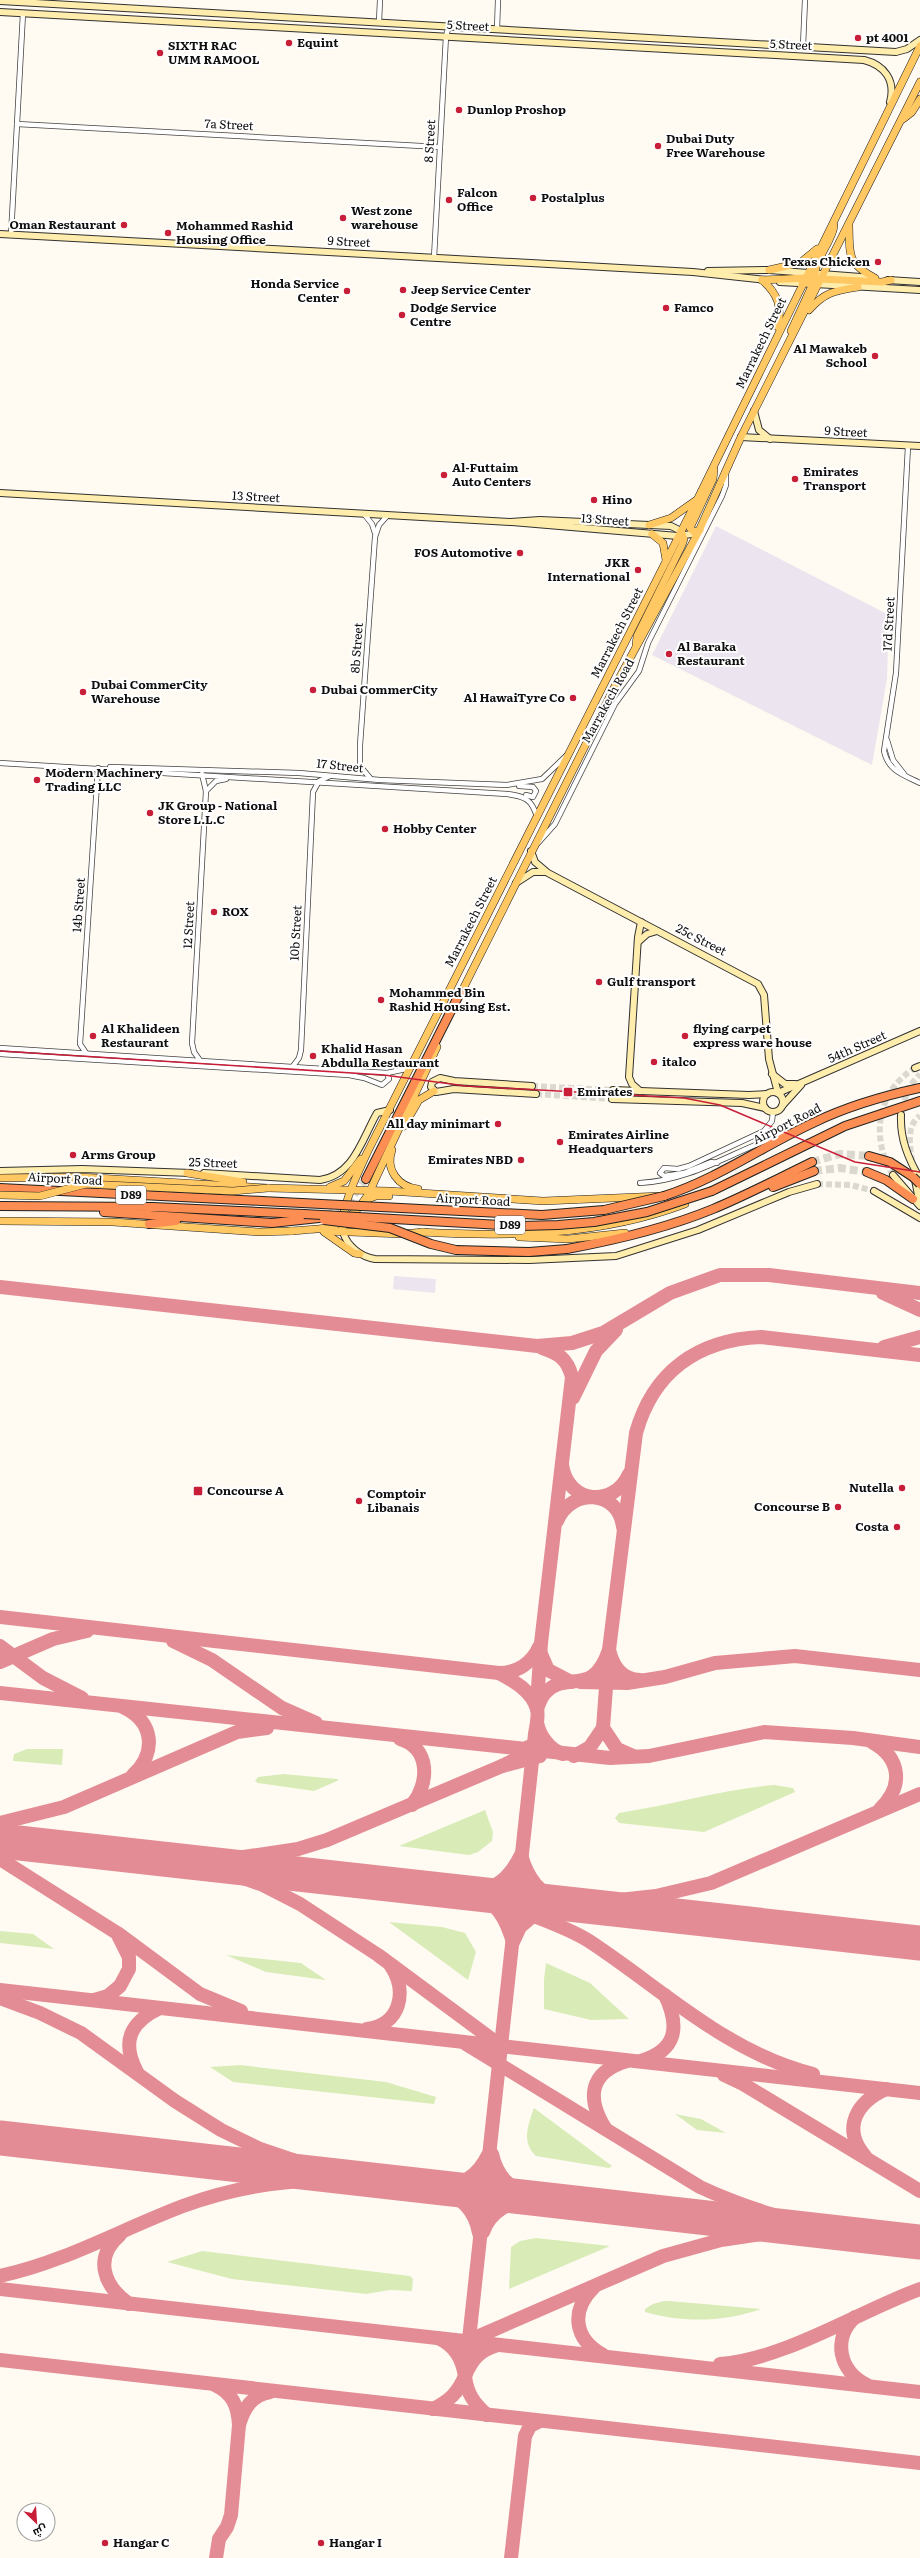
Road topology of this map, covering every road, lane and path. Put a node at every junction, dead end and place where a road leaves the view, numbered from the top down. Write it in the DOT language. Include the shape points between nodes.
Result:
graph roads {
  1 [pos="380,0"];
  2 [pos="498,0"];
  3 [pos="806,0"];
  4 [pos="0,1"];
  5 [pos="74,3"];
  6 [pos="0,12"];
  7 [pos="23,13"];
  8 [pos="379,22"];
  9 [pos="449,26"];
  10 [pos="497,29"];
  11 [pos="446,36"];
  12 [pos="920,40"];
  13 [pos="762,44"];
  14 [pos="803,46"];
  15 [pos="920,46"];
  16 [pos="760,54"];
  17 [pos="920,82"];
  18 [pos="920,99"];
  19 [pos="886,115"];
  20 [pos="901,120"];
  21 [pos="17,124"];
  22 [pos="440,147"];
  23 [pos="834,220"];
  24 [pos="849,222"];
  25 [pos="0,234"];
  26 [pos="11,235"];
  27 [pos="822,245"];
  28 [pos="434,258"];
  29 [pos="769,270"];
  30 [pos="696,272"];
  31 [pos="875,278"];
  32 [pos="813,279"];
  33 [pos="762,280"];
  34 [pos="891,280"];
  35 [pos="920,282"];
  36 [pos="858,287"];
  37 [pos="920,290"];
  38 [pos="804,316"];
  39 [pos="776,336"];
  40 [pos="787,348"];
  41 [pos="754,411"];
  42 [pos="741,437"];
  43 [pos="771,439"];
  44 [pos="908,446"];
  45 [pos="920,446"];
  46 [pos="714,466"];
  47 [pos="725,471"];
  48 [pos="0,493"];
  49 [pos="698,498"];
  50 [pos="364,514"];
  51 [pos="388,515"];
  52 [pos="510,522"];
  53 [pos="649,525"];
  54 [pos="699,531"];
  55 [pos="652,534"];
  56 [pos="681,534"];
  57 [pos="375,537"];
  58 [pos="666,560"];
  59 [pos="636,649"];
  60 [pos="568,754"];
  61 [pos="0,763"];
  62 [pos="98,768"];
  63 [pos="197,769"];
  64 [pos="333,775"];
  65 [pos="203,776"];
  66 [pos="232,778"];
  67 [pos="372,780"];
  68 [pos="304,782"];
  69 [pos="317,783"];
  70 [pos="920,783"];
  71 [pos="508,785"];
  72 [pos="206,791"];
  73 [pos="507,794"];
  74 [pos="312,799"];
  75 [pos="537,817"];
  76 [pos="532,849"];
  77 [pos="548,873"];
  78 [pos="515,884"];
  79 [pos="642,922"];
  80 [pos="657,930"];
  81 [pos="638,942"];
  82 [pos="461,991"];
  83 [pos="920,1031"];
  84 [pos="80,1044"];
  85 [pos="0,1048"];
  86 [pos="72,1052"];
  87 [pos="86,1053"];
  88 [pos="0,1054"];
  89 [pos="199,1059"];
  90 [pos="293,1066"];
  91 [pos="413,1067"];
  92 [pos="346,1069"];
  93 [pos="387,1073"];
  94 [pos="349,1075"];
  95 [pos="772,1076"];
  96 [pos="420,1083"];
  97 [pos="920,1083"];
  98 [pos="801,1084"];
  99 [pos="532,1086"];
  100 [pos="920,1088"];
  101 [pos="613,1090"];
  102 [pos="640,1090"];
  103 [pos="434,1091"];
  104 [pos="768,1093"];
  105 [pos="778,1093"];
  106 [pos="536,1094"];
  107 [pos="888,1095"];
  108 [pos="612,1099"];
  109 [pos="920,1101"];
  110 [pos="782,1106"];
  111 [pos="765,1108"];
  112 [pos="390,1110"];
  113 [pos="773,1112"];
  114 [pos="901,1115"];
  115 [pos="798,1130"];
  116 [pos="401,1131"];
  117 [pos="367,1153"];
  118 [pos="869,1156"];
  119 [pos="812,1162"];
  120 [pos="717,1163"];
  121 [pos="0,1171"];
  122 [pos="814,1171"];
  123 [pos="867,1172"];
  124 [pos="187,1173"];
  125 [pos="893,1175"];
  126 [pos="916,1176"];
  127 [pos="0,1178"];
  128 [pos="366,1179"];
  129 [pos="640,1183"];
  130 [pos="817,1184"];
  131 [pos="920,1184"];
  132 [pos="254,1187"];
  133 [pos="0,1188"];
  134 [pos="268,1188"];
  135 [pos="321,1188"];
  136 [pos="352,1190"];
  137 [pos="371,1190"];
  138 [pos="874,1190"];
  139 [pos="712,1191"];
  140 [pos="440,1194"];
  141 [pos="0,1195"];
  142 [pos="664,1196"];
  143 [pos="349,1198"];
  144 [pos="494,1198"];
  145 [pos="365,1200"];
  146 [pos="913,1200"];
  147 [pos="920,1205"];
  148 [pos="0,1206"];
  149 [pos="61,1207"];
  150 [pos="713,1210"];
  151 [pos="353,1212"];
  152 [pos="304,1214"];
  153 [pos="319,1218"];
  154 [pos="920,1218"];
  155 [pos="344,1219"];
  156 [pos="0,1221"];
  157 [pos="252,1221"];
  158 [pos="149,1224"];
  159 [pos="647,1230"];
  160 [pos="290,1231"];
  161 [pos="322,1231"];
  162 [pos="343,1232"];
  163 [pos="424,1232"];
  164 [pos="514,1234"];
  165 [pos="360,1254"];
  1 -- 8 [label="street"];
  2 -- 10 [label="street"];
  3 -- 14 [label="street"];
  4 -- 5 [label="street, 5 Street"];
  5 -- 8 [label="street, 5 Street"];
  6 -- 7 [label="street, 5 Street"];
  7 -- 11 [label="street, 5 Street"];
  7 -- 21 [label="street"];
  8 -- 9 [label="street, 5 Street"];
  9 -- 10 [label="street, 5 Street"];
  9 -- 11 [label="street, 8 Street"];
  10 -- 13 [label="street, 5 Street"];
  11 -- 16 [label="street, 5 Street"];
  11 -- 22 [label="street, 8 Street"];
  12 -- 14 [label="street, 5 Street" via="913,46 896,52"];
  13 -- 14 [label="street, 5 Street"];
  13 -- 16 [label="street"];
  15 -- 19 [label="main road, Marrakech Street"];
  16 -- 19 [label="street, 5 Street" via="864,60 876,64 885,72 892,86"];
  17 -- 20 [label="main road, Marrakech Street"];
  18 -- 20 [label="main road" via="912,112"];
  19 -- 23 [label="main road, Marrakech Street"];
  20 -- 24 [label="main road, Marrakech Street"];
  21 -- 22 [label="street, 7a Street"];
  21 -- 26 [label="street"];
  22 -- 28 [label="street, 8 Street"];
  23 -- 27 [label="main road, Marrakech Street"];
  23 -- 32 [label="main road" via="832,235"];
  24 -- 31 [label="main road" via="848,244 852,259 858,268"];
  24 -- 32 [label="main road, Marrakech Street"];
  25 -- 26 [label="street, 9 Street"];
  26 -- 28 [label="street, 9 Street"];
  27 -- 29 [label="main road" via="800,263"];
  27 -- 32 [label="main road, Marrakech Street"];
  28 -- 30 [label="street, 9 Street"];
  29 -- 30 [label="street, 9 Street"];
  29 -- 32 [label="street, 9 Street"];
  30 -- 33 [label="street, 9 Street"];
  31 -- 32 [label="street"];
  31 -- 34 [label="street"];
  32 -- 33 [label="main road"];
  32 -- 34 [label="main road" via="882,282"];
  32 -- 36 [label="street"];
  32 -- 38 [label="main road, Marrakech Street"];
  32 -- 39 [label="main road, Marrakech Street"];
  32 -- 40 [label="main road" via="790,332"];
  33 -- 39 [label="main road" via="775,294 780,305"];
  34 -- 35 [label="street"];
  36 -- 37 [label="street"];
  36 -- 38 [label="main road" via="824,295"];
  38 -- 40 [label="main road, Marrakech Street"];
  39 -- 46 [label="main road, Marrakech Street"];
  40 -- 41 [label="main road, Marrakech Street"];
  41 -- 42 [label="main road, Marrakech Street"];
  41 -- 43 [label="street" via="759,430"];
  42 -- 43 [label="street, 9 Street"];
  42 -- 47 [label="main road, Marrakech Street"];
  43 -- 44 [label="street, 9 Street"];
  44 -- 45 [label="street, 9 Street"];
  44 -- 70 [label="street, 17d Street" via="896,667 884,746 887,761 895,771"];
  46 -- 49 [label="main road, Marrakech Street"];
  46 -- 54 [label="main road" via="713,479 690,528 694,532"];
  47 -- 54 [label="main road, Marrakech Street"];
  47 -- 76 [label="street, Marrakech Road" via="726,484 722,496 648,643 639,671 615,704 555,824"];
  48 -- 50 [label="street, 13 Street"];
  49 -- 53 [label="main road" via="671,518"];
  49 -- 56 [label="main road, Marrakech Street"];
  50 -- 51 [label="street, 13 Street"];
  50 -- 57 [label="street, 8b Street" via="372,524"];
  51 -- 52 [label="street, 13 Street"];
  51 -- 57 [label="street, 8b Street" via="379,525"];
  52 -- 53 [label="street, 13 Street" via="540,520"];
  52 -- 55 [label="street, 13 Street"];
  53 -- 56 [label="street, 13 Street" via="670,526"];
  54 -- 56 [label="street, 13 Street"];
  54 -- 59 [label="main road, Marrakech Street"];
  55 -- 56 [label="street, 13 Street"];
  55 -- 58 [label="main road" via="663,543"];
  56 -- 58 [label="main road, Marrakech Street"];
  56 -- 59 [label="main road" via="682,545 637,636"];
  57 -- 67 [label="street, 8b Street" via="359,759 363,771"];
  58 -- 60 [label="main road, Marrakech Street"];
  59 -- 76 [label="main road, Marrakech Street"];
  60 -- 71 [label="street, 17 Street" via="542,779"];
  60 -- 75 [label="main road, Marrakech Street"];
  61 -- 62 [label="street, 17 Street"];
  62 -- 63 [label="street, 17 Street"];
  62 -- 65 [label="street, 17 Street"];
  62 -- 84 [label="street, 14b Street"];
  63 -- 64 [label="street, 17 Street"];
  63 -- 65 [label="street, 12 Street"];
  64 -- 67 [label="street, 17 Street"];
  64 -- 69 [label="street"];
  65 -- 66 [label="street, 17 Street"];
  65 -- 72 [label="street, 12 Street"];
  66 -- 68 [label="street, 17 Street"];
  66 -- 72 [label="street" via="216,782"];
  67 -- 71 [label="street, 17 Street"];
  68 -- 69 [label="street, 17 Street"];
  68 -- 74 [label="street, 10b Street" via="310,790"];
  69 -- 73 [label="street, 17 Street"];
  69 -- 74 [label="street, 10b Street"];
  71 -- 73 [label="street" via="533,787 536,794 533,797 519,793"];
  72 -- 89 [label="street, 12 Street" via="192,1043"];
  73 -- 75 [label="street, 17 Street" via="526,798 533,805"];
  74 -- 90 [label="street, 10b Street" via="301,1050"];
  75 -- 91 [label="main road, Marrakech Street" via="446,995"];
  76 -- 77 [label="street, 25c Street" via="535,862"];
  76 -- 78 [label="main road, Marrakech Street"];
  77 -- 78 [label="street" via="533,872"];
  77 -- 79 [label="street, 25c Street"];
  78 -- 82 [label="main road, Marrakech Street"];
  79 -- 80 [label="street, 25c Street"];
  79 -- 81 [label="street"];
  80 -- 81 [label="street"];
  80 -- 95 [label="street, 25c Street" via="758,984 764,995"];
  81 -- 102 [label="street" via="629,1077 632,1084"];
  82 -- 96 [label="main road, Marrakech Street" via="456,1009"];
  82 -- 128 [label="highway"];
  83 -- 98 [label="street, 54th Street"];
  84 -- 86 [label="street"];
  84 -- 87 [label="street"];
  85 -- 86 [label="street"];
  86 -- 87 [label="street"];
  87 -- 89 [label="street"];
  88 -- 94 [label="street"];
  89 -- 90 [label="street"];
  90 -- 92 [label="street"];
  91 -- 93 [label="street"];
  91 -- 112 [label="main road, Marrakech Street"];
  92 -- 93 [label="street"];
  92 -- 94 [label="street"];
  93 -- 94 [label="street" via="389,1079 382,1086"];
  95 -- 98 [label="street" via="785,1084"];
  95 -- 104 [label="street, 25c Street"];
  95 -- 105 [label="street, 25c Street"];
  96 -- 116 [label="main road" via="419,1093"];
  96 -- 137 [label="main road"];
  97 -- 107 [label="highway"];
  98 -- 105 [label="street, 54th Street"];
  98 -- 110 [label="street, 54th Street"];
  99 -- 103 [label="street" via="454,1082 440,1078 431,1084"];
  100 -- 107 [label="highway, Airport Road / D89"];
  101 -- 102 [label="street"];
  102 -- 104 [label="street" via="750,1095"];
  103 -- 106 [label="street" via="454,1089"];
  103 -- 116 [label="main road" via="419,1100"];
  104 -- 105 [label="street"];
  104 -- 111 [label="street" via="763,1100"];
  105 -- 110 [label="street" via="782,1098"];
  107 -- 115 [label="highway, Airport Road / D89" via="842,1110"];
  108 -- 111 [label="street" via="742,1103"];
  109 -- 139 [label="highway, Airport Road / D89" via="844,1126"];
  110 -- 113 [label="street"];
  111 -- 113 [label="street"];
  112 -- 117 [label="main road, Marrakech Street"];
  112 -- 124 [label="street, 25 Street" via="377,1113 350,1163 342,1172 327,1179"];
  113 -- 120 [label="street" via="769,1127 758,1135 689,1166 678,1169 664,1168 660,1173 664,1176 675,1175 711,1162"];
  114 -- 126 [label="street" via="900,1127 904,1145"];
  115 -- 120 [label="street"];
  115 -- 142 [label="highway, Airport Road / D89" via="714,1176"];
  116 -- 140 [label="main road" via="390,1156 394,1175 408,1187"];
  117 -- 135 [label="main road" via="344,1181"];
  117 -- 136 [label="main road, Marrakech Street"];
  118 -- 126 [label="highway" via="890,1162"];
  119 -- 150 [label="highway"];
  120 -- 129 [label="street" via="680,1178"];
  121 -- 124 [label="street, 25 Street" via="82,1169"];
  122 -- 150 [label="highway"];
  123 -- 146 [label="highway" via="886,1180"];
  124 -- 132 [label="main road" via="240,1181"];
  125 -- 146 [label="street"];
  126 -- 131 [label="highway, bridge"];
  126 -- 147 [label="street"];
  127 -- 132 [label="main road" via="79,1177"];
  130 -- 165 [label="street" via="789,1192 698,1230 616,1256 529,1260 379,1259"];
  132 -- 134 [label="main road"];
  133 -- 142 [label="highway, Airport Road / D89, bridge" via="542,1215 604,1210"];
  134 -- 135 [label="main road"];
  134 -- 141 [label="main road, bridge" via="233,1191 93,1184 74,1186 40,1196"];
  135 -- 136 [label="main road"];
  136 -- 137 [label="main road"];
  136 -- 143 [label="main road, Marrakech Street"];
  137 -- 140 [label="main road"];
  137 -- 145 [label="main road"];
  138 -- 154 [label="street"];
  139 -- 152 [label="highway, Airport Road / D89, bridge" via="641,1214 558,1225 521,1226"];
  139 -- 164 [label="main road" via="668,1210 627,1223 564,1232"];
  140 -- 144 [label="main road"];
  142 -- 144 [label="main road" via="569,1201"];
  143 -- 151 [label="main road"];
  143 -- 155 [label="main road, Marrakech Street"];
  144 -- 145 [label="main road" via="385,1196"];
  145 -- 151 [label="main road"];
  146 -- 147 [label="street"];
  148 -- 149 [label="highway, Airport Road / D89"];
  149 -- 152 [label="highway, Airport Road / D89" via="153,1207"];
  149 -- 157 [label="highway" via="88,1212"];
  150 -- 159 [label="highway"];
  151 -- 155 [label="main road"];
  151 -- 163 [label="main road" via="361,1224 370,1229"];
  152 -- 159 [label="highway, bridge" via="329,1221 390,1228 431,1244 456,1250 529,1252 567,1249"];
  153 -- 157 [label="highway" via="288,1223"];
  155 -- 160 [label="main road" via="329,1227"];
  155 -- 162 [label="main road, Marrakech Street"];
  156 -- 158 [label="main road"];
  157 -- 158 [label="highway" via="170,1221"];
  158 -- 160 [label="main road" via="259,1232"];
  159 -- 164 [label="main road" via="568,1239 530,1239"];
  160 -- 161 [label="main road"];
  161 -- 162 [label="main road"];
  161 -- 165 [label="main road" via="354,1253"];
  162 -- 163 [label="main road"];
  162 -- 165 [label="street" via="347,1241"];
  163 -- 164 [label="main road"];
}
